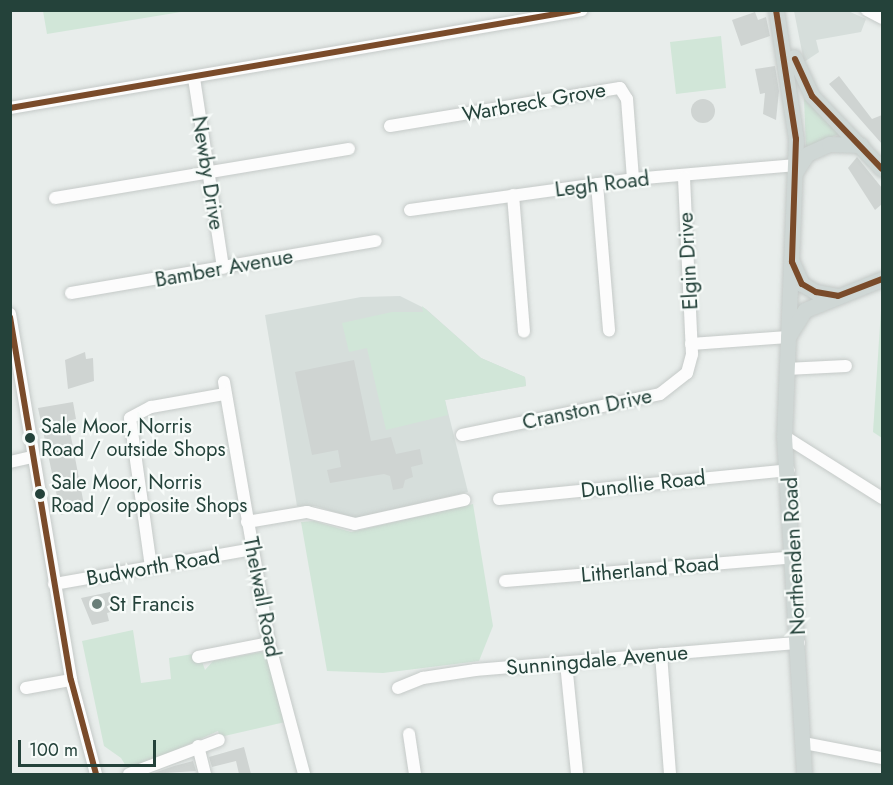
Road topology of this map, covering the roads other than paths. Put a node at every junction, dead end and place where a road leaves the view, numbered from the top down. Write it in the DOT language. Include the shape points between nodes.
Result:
graph roads {
  1 [pos="582,10"];
  2 [pos="776,10"];
  3 [pos="785,10"];
  4 [pos="867,10"];
  5 [pos="882,18"];
  6 [pos="194,78"];
  7 [pos="10,108"];
  8 [pos="390,126"];
  9 [pos="861,145"];
  10 [pos="350,149"];
  11 [pos="796,168"];
  12 [pos="882,169"];
  13 [pos="208,174"];
  14 [pos="684,177"];
  15 [pos="633,179"];
  16 [pos="597,184"];
  17 [pos="513,195"];
  18 [pos="55,198"];
  19 [pos="410,210"];
  20 [pos="376,241"];
  21 [pos="792,261"];
  22 [pos="224,268"];
  23 [pos="882,279"];
  24 [pos="71,293"];
  25 [pos="838,296"];
  26 [pos="10,314"];
  27 [pos="609,331"];
  28 [pos="524,332"];
  29 [pos="788,337"];
  30 [pos="691,344"];
  31 [pos="13,355"];
  32 [pos="846,366"];
  33 [pos="786,369"];
  34 [pos="462,435"];
  35 [pos="784,436"];
  36 [pos="32,457"];
  37 [pos="10,462"];
  38 [pos="789,470"];
  39 [pos="882,498"];
  40 [pos="499,499"];
  41 [pos="465,500"];
  42 [pos="247,522"];
  43 [pos="252,549"];
  44 [pos="794,558"];
  45 [pos="151,567"];
  46 [pos="505,581"];
  47 [pos="54,584"];
  48 [pos="269,643"];
  49 [pos="799,643"];
  50 [pos="661,654"];
  51 [pos="198,657"];
  52 [pos="566,663"];
  53 [pos="71,680"];
  54 [pos="26,688"];
  55 [pos="398,688"];
  56 [pos="409,734"];
  57 [pos="219,740"];
  58 [pos="804,743"];
  59 [pos="198,746"];
  60 [pos="882,758"];
  61 [pos="96,774"];
  62 [pos="129,774"];
  63 [pos="205,774"];
  64 [pos="304,774"];
  65 [pos="415,774"];
  66 [pos="576,774"];
  67 [pos="670,774"];
  68 [pos="804,774"];
  1 -- 6 [label="street"];
  2 -- 11 [label="main road, Northenden Road" via="792,94"];
  3 -- 9 [label="main road" via="797,69 812,96"];
  4 -- 5 [label="street"];
  6 -- 7 [label="street"];
  6 -- 13 [label="street, Newby Drive"];
  8 -- 15 [label="street, Warbreck Grove" via="620,88 627,99"];
  9 -- 11 [label="main road" via="830,144 807,154"];
  9 -- 12 [label="main road"];
  10 -- 13 [label="street"];
  11 -- 14 [label="street, Legh Road"];
  11 -- 21 [label="main road, Northenden Road"];
  13 -- 18 [label="street"];
  13 -- 22 [label="street, Newby Drive"];
  14 -- 15 [label="street, Legh Road"];
  14 -- 30 [label="street, Elgin Drive"];
  15 -- 16 [label="street, Legh Road"];
  16 -- 17 [label="street, Legh Road"];
  16 -- 27 [label="street"];
  17 -- 19 [label="street, Legh Road"];
  17 -- 28 [label="street"];
  20 -- 22 [label="street, Bamber Avenue"];
  21 -- 25 [label="main road" via="802,284 816,292"];
  21 -- 29 [label="main road, Northenden Road"];
  22 -- 24 [label="street, Bamber Avenue"];
  23 -- 25 [label="main road, Northenden Road"];
  25 -- 29 [label="main road, Northenden Road" via="805,310"];
  26 -- 31 [label="street"];
  29 -- 30 [label="street"];
  29 -- 33 [label="main road, Northenden Road"];
  30 -- 34 [label="street, Cranston Drive" via="687,373 660,394"];
  31 -- 36 [label="street"];
  32 -- 33 [label="street"];
  33 -- 35 [label="main road, Northenden Road"];
  35 -- 38 [label="main road, Northenden Road"];
  35 -- 39 [label="street"];
  36 -- 37 [label="street"];
  36 -- 47 [label="street"];
  38 -- 40 [label="street, Dunollie Road"];
  38 -- 44 [label="main road, Northenden Road"];
  41 -- 42 [label="street" via="355,524 307,512"];
  42 -- 43 [label="street, Thelwall Road"];
  42 -- 45 [label="street, Thelwall Road" via="225,388 151,406 130,418"];
  43 -- 45 [label="street, Budworth Road"];
  43 -- 48 [label="street, Thelwall Road"];
  44 -- 46 [label="street, Litherland Road"];
  44 -- 49 [label="main road, Northenden Road"];
  45 -- 47 [label="street, Budworth Road"];
  47 -- 53 [label="street"];
  48 -- 51 [label="street"];
  48 -- 64 [label="street, Thelwall Road"];
  49 -- 50 [label="street, Sunningdale Avenue"];
  49 -- 58 [label="main road, Northenden Road"];
  50 -- 52 [label="street, Sunningdale Avenue"];
  50 -- 67 [label="street"];
  52 -- 55 [label="street, Sunningdale Avenue" via="442,674"];
  52 -- 66 [label="street"];
  53 -- 54 [label="street"];
  53 -- 61 [label="street"];
  56 -- 65 [label="street"];
  57 -- 59 [label="street"];
  58 -- 60 [label="street"];
  58 -- 68 [label="main road, Northenden Road"];
  59 -- 62 [label="street" via="149,770"];
  59 -- 63 [label="street"];
}
